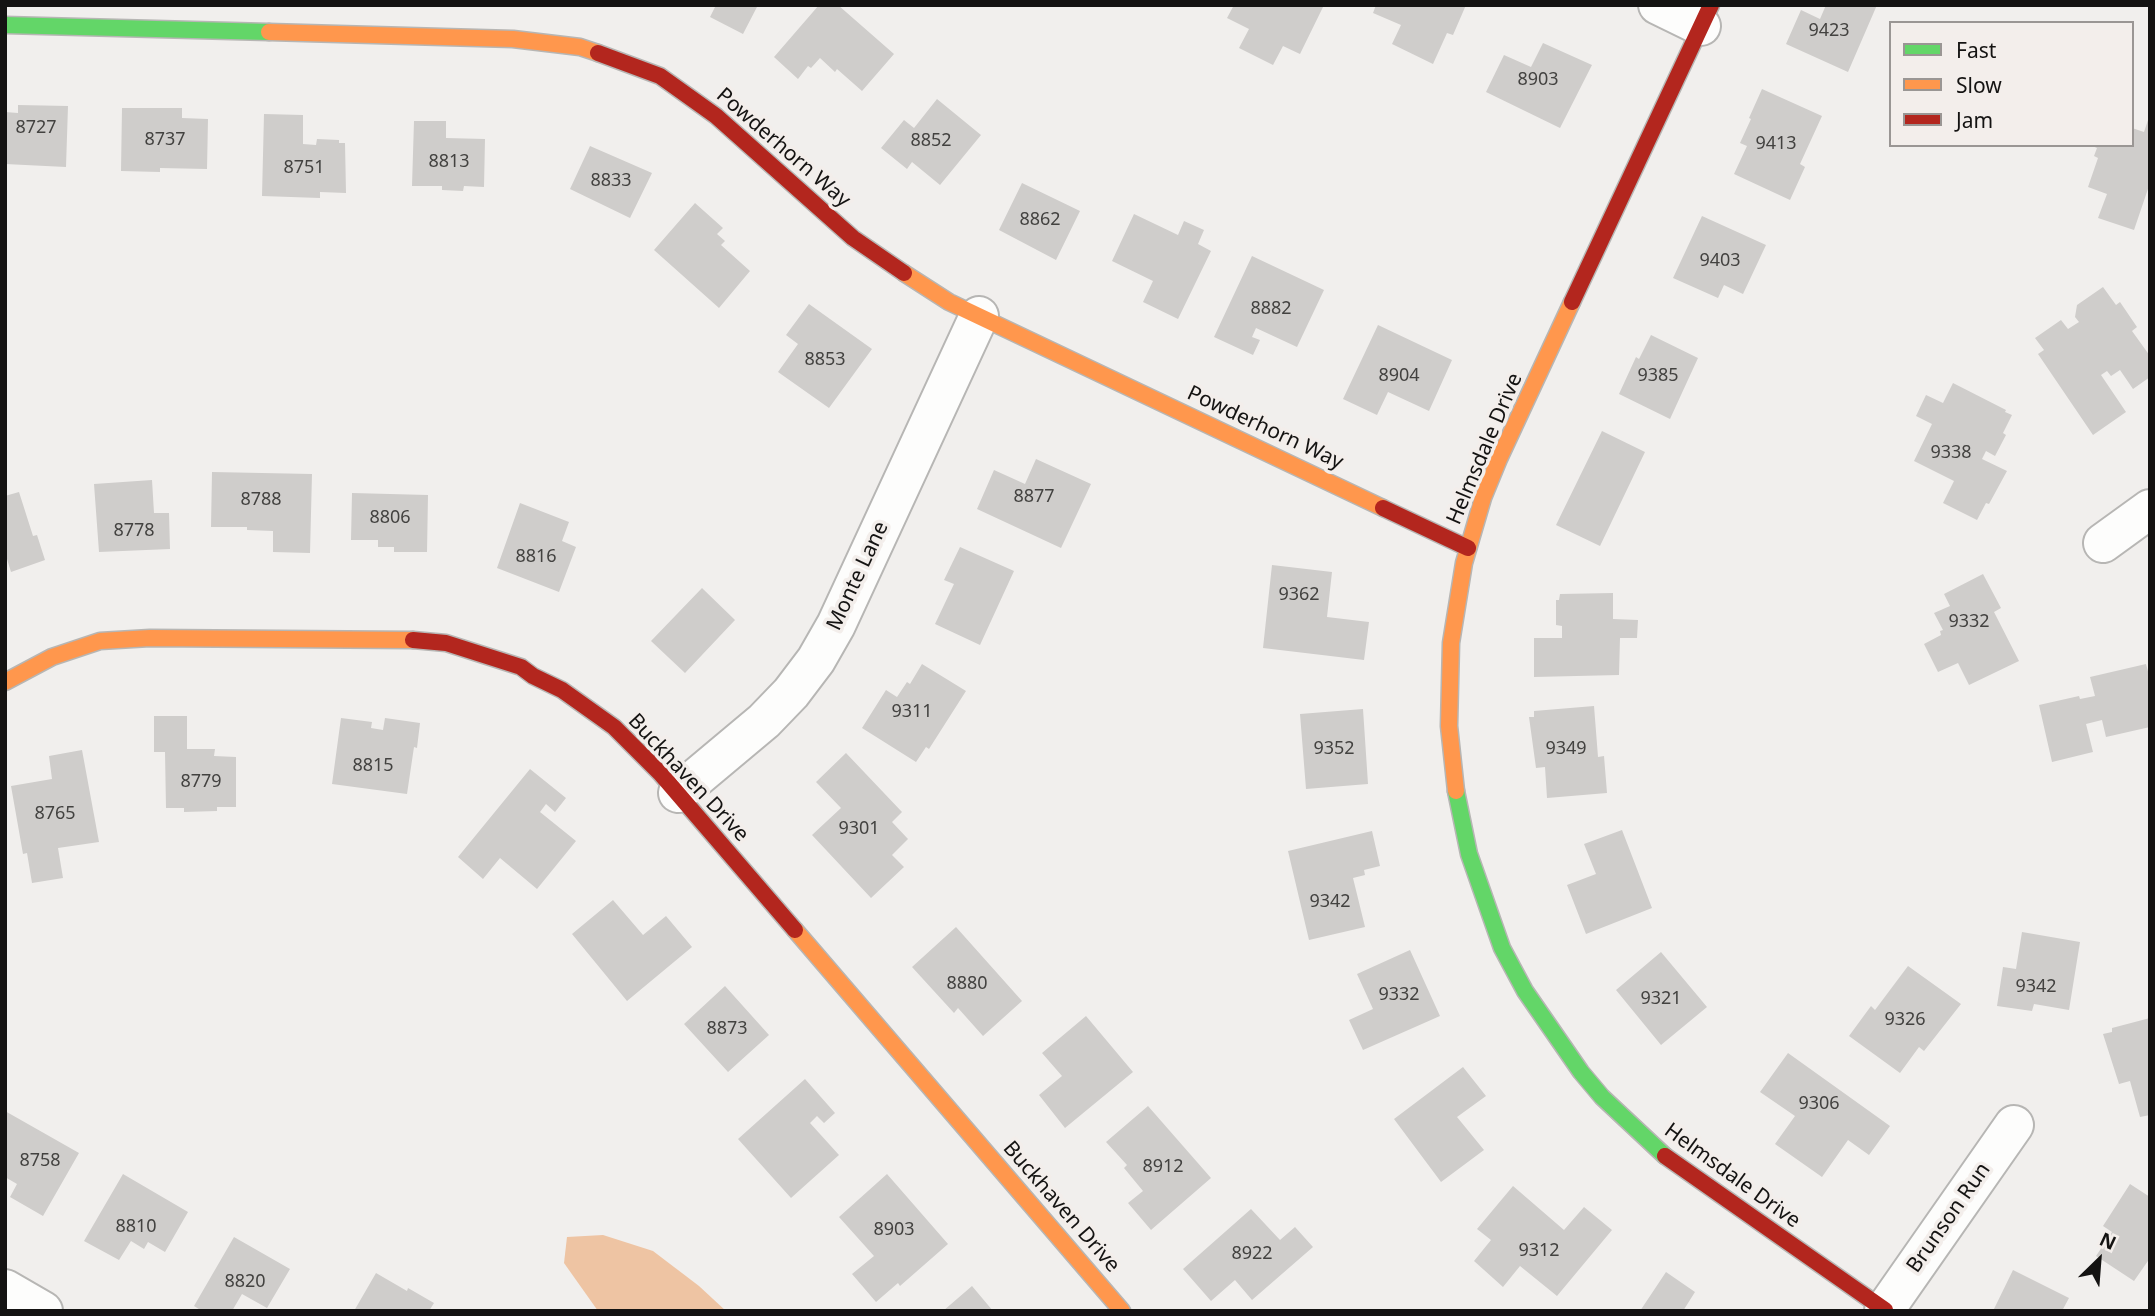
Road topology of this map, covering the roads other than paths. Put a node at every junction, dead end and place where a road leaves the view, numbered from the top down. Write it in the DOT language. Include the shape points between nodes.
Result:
graph roads {
  1 [pos="1658,5"];
  2 [pos="1706,15"];
  3 [pos="5,25"];
  4 [pos="979,316"];
  5 [pos="2150,509"];
  6 [pos="2103,543"];
  7 [pos="1468,548"];
  8 [pos="5,682"];
  9 [pos="678,793"];
  10 [pos="2014,1125"];
  11 [pos="5,1289"];
  12 [pos="1885,1310"];
  13 [pos="43,1311"];
  14 [pos="1122,1311"];
  1 -- 2 [label="street"];
  2 -- 7 [label="street, Helmsdale Drive" via="1499,459"];
  3 -- 4 [label="street, Powderhorn Way" via="513,38 580,47 660,76 716,116 853,238 921,285"];
  4 -- 7 [label="street, Powderhorn Way"];
  4 -- 9 [label="street, Monte Lane" via="816,660 764,721"];
  5 -- 6 [label="street"];
  7 -- 12 [label="street, Helmsdale Drive" via="1449,661 1452,775 1479,886 1502,948 1525,991 1581,1072 1649,1143"];
  8 -- 9 [label="street, Buckhaven Drive" via="52,657 100,641 400,639 446,643 521,667 562,690 614,727"];
  9 -- 14 [label="street, Buckhaven Drive"];
  10 -- 12 [label="street, Brunson Run"];
  11 -- 13 [label="street"];
}
